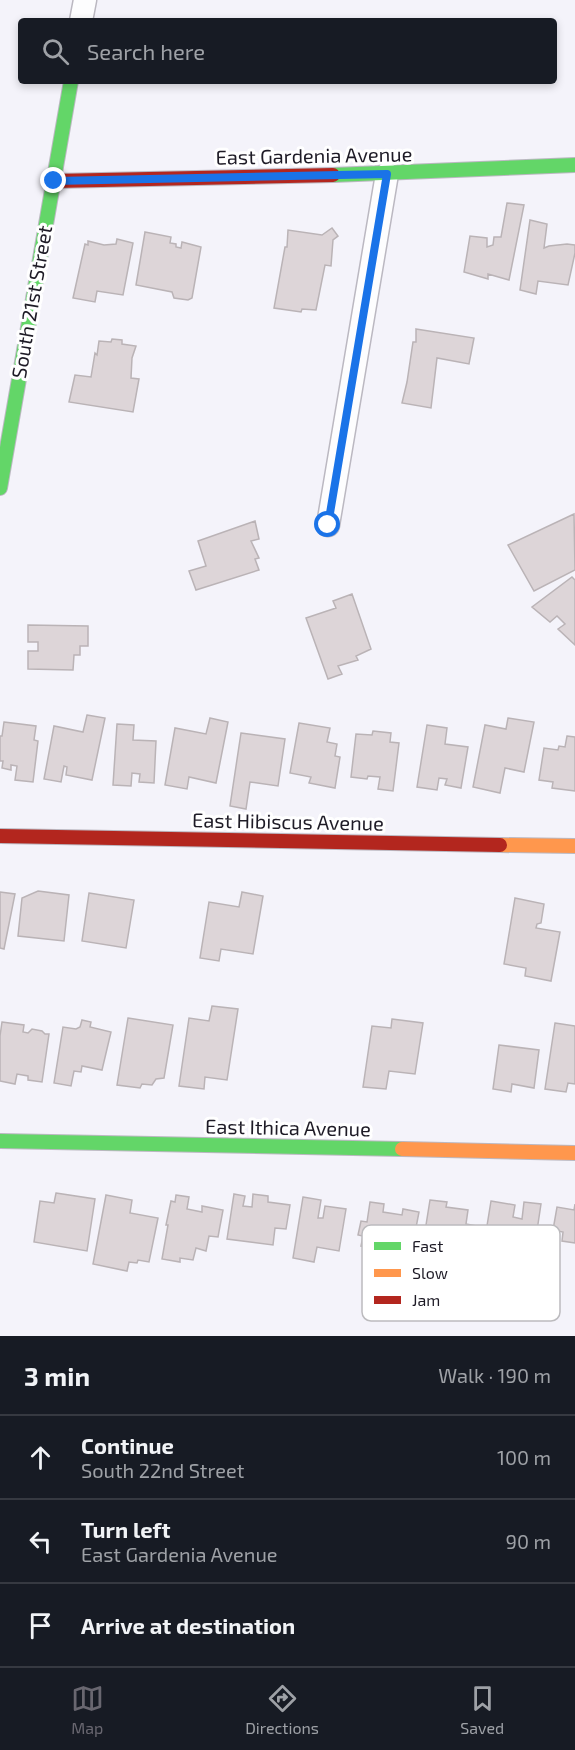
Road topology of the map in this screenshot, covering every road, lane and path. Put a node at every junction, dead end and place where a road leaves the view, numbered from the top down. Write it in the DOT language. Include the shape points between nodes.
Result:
graph roads {
  1 [pos="85,0"];
  2 [pos="82,18"];
  3 [pos="70,84"];
  4 [pos="575,165"];
  5 [pos="387,174"];
  6 [pos="54,181"];
  7 [pos="0,488"];
  8 [pos="328,525"];
  9 [pos="0,836"];
  10 [pos="575,846"];
  11 [pos="0,1141"];
  12 [pos="575,1153"];
  1 -- 2 [label="street"];
  3 -- 6 [label="street, South 21st Street"];
  4 -- 5 [label="street, East Gardenia Avenue"];
  5 -- 6 [label="street, East Gardenia Avenue"];
  5 -- 8 [label="street"];
  6 -- 7 [label="street, South 21st Street"];
  9 -- 10 [label="street, East Hibiscus Avenue"];
  11 -- 12 [label="street, East Ithica Avenue"];
}
